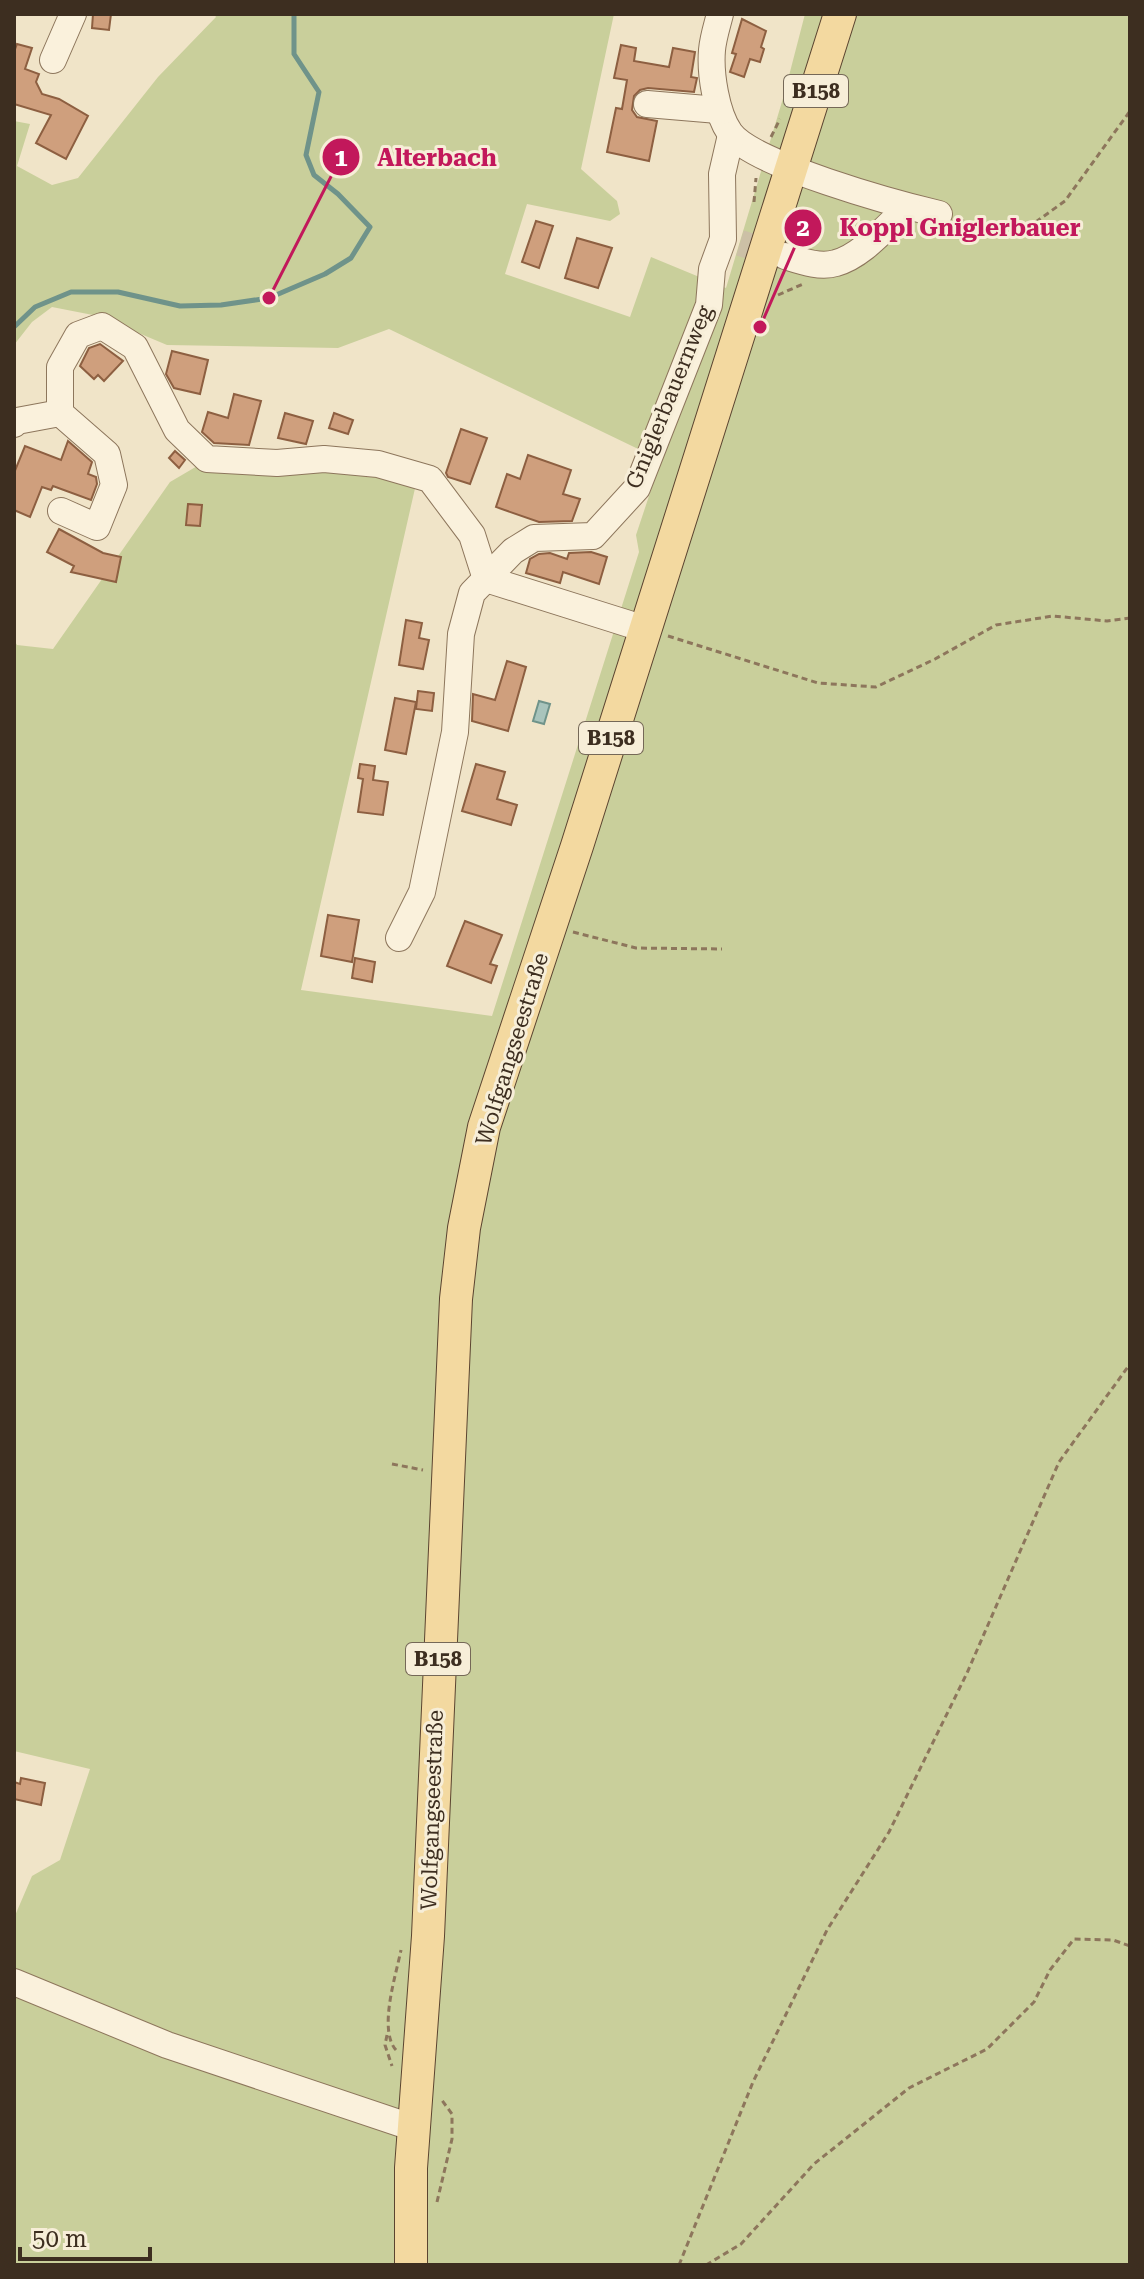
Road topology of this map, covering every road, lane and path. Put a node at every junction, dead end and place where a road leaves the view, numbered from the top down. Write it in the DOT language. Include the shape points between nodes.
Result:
graph roads {
  1 [pos="73,14"];
  2 [pos="720,14"];
  3 [pos="840,14"];
  4 [pos="53,60"];
  5 [pos="647,104"];
  6 [pos="718,110"];
  7 [pos="1130,111"];
  8 [pos="731,135"];
  9 [pos="793,168"];
  10 [pos="908,207"];
  11 [pos="939,214"];
  12 [pos="785,256"];
  13 [pos="60,413"];
  14 [pos="14,424"];
  15 [pos="61,511"];
  16 [pos="486,579"];
  17 [pos="1130,618"];
  18 [pos="645,629"];
  19 [pos="550,926"];
  20 [pos="399,938"];
  21 [pos="722,949"];
  22 [pos="1130,1364"];
  23 [pos="392,1464"];
  24 [pos="447,1475"];
  25 [pos="1130,1946"];
  26 [pos="14,1982"];
  27 [pos="388,2031"];
  28 [pos="395,2073"];
  29 [pos="435,2091"];
  30 [pos="414,2128"];
  31 [pos="435,2207"];
  32 [pos="411,2265"];
  33 [pos="679,2265"];
  34 [pos="706,2265"];
  1 -- 4 [label="street"];
  2 -- 6 [label="street" via="712,51"];
  3 -- 9 [label="main road, Wolfgangseestraße / B158"];
  5 -- 6 [label="street"];
  6 -- 8 [label="street"];
  7 -- 11 [label="path" via="1065,201 1033,224 994,229"];
  8 -- 9 [label="street"];
  8 -- 16 [label="street, Gniglerbauernweg" via="722,174 732,241 712,269 709,305 637,488 593,536 534,538"];
  9 -- 10 [label="street"];
  9 -- 18 [label="main road, Wolfgangseestraße / B158"];
  10 -- 11 [label="street"];
  10 -- 12 [label="street" via="860,250 836,263 814,265"];
  13 -- 14 [label="street"];
  13 -- 15 [label="street" via="107,454 114,485 97,527"];
  13 -- 16 [label="street" via="60,367 78,335 102,326 135,347 177,430 207,459 324,459 378,464 430,479 472,535"];
  16 -- 18 [label="street"];
  16 -- 20 [label="street, Gniglerbauernweg" via="472,593 461,634 455,732 422,892"];
  17 -- 18 [label="path" via="1053,616 996,625 876,687 818,683"];
  18 -- 19 [label="main road, Wolfgangseestraße / B158"];
  19 -- 21 [label="path" via="636,948"];
  19 -- 24 [label="main road, Wolfgangseestraße / B158" via="484,1127 464,1228"];
  22 -- 33 [label="path" via="1059,1462 967,1673 889,1832 827,1930 753,2082"];
  23 -- 24 [label="path"];
  24 -- 30 [label="main road, Wolfgangseestraße / B158" via="428,1936"];
  25 -- 34 [label="path" via="1074,1939 1034,2002 987,2049 909,2088 814,2164 741,2244"];
  26 -- 30 [label="street" via="167,2045"];
  27 -- 28 [label="path" via="385,2045"];
  29 -- 31 [label="path" via="452,2114 452,2139"];
  30 -- 32 [label="main road, Wolfgangseestraße / B158"];
}
